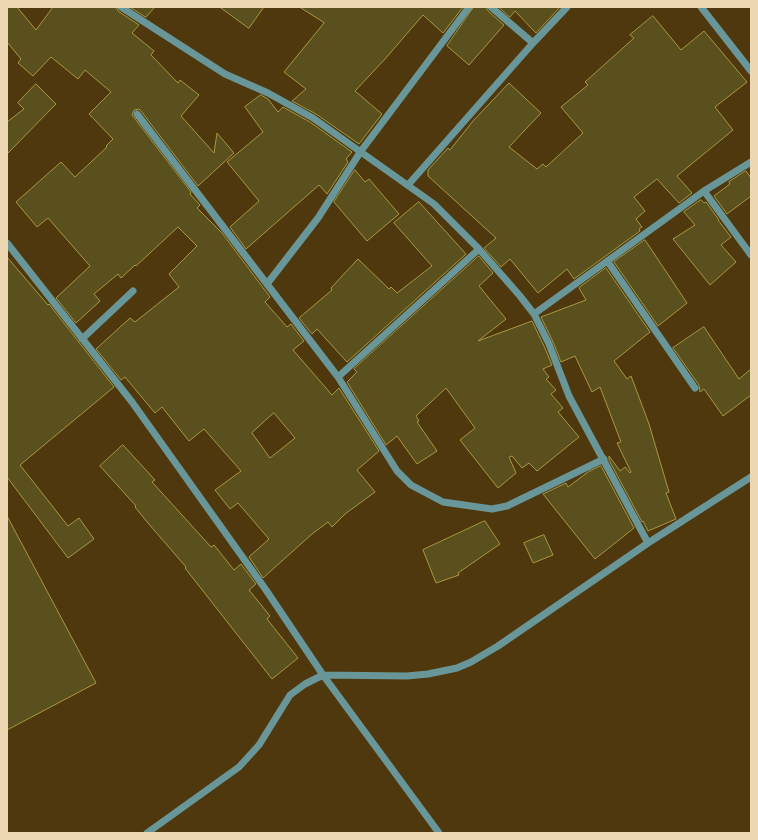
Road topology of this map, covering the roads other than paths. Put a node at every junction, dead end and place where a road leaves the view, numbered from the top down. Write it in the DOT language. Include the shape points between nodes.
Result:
graph roads {
  1 [pos="121,7"];
  2 [pos="469,7"];
  3 [pos="491,7"];
  4 [pos="568,7"];
  5 [pos="701,7"];
  6 [pos="533,43"];
  7 [pos="751,71"];
  8 [pos="137,114"];
  9 [pos="361,151"];
  10 [pos="751,162"];
  11 [pos="408,186"];
  12 [pos="704,191"];
  13 [pos="7,243"];
  14 [pos="479,250"];
  15 [pos="751,255"];
  16 [pos="608,262"];
  17 [pos="267,284"];
  18 [pos="133,291"];
  19 [pos="534,314"];
  20 [pos="82,339"];
  21 [pos="338,377"];
  22 [pos="695,388"];
  23 [pos="604,459"];
  24 [pos="751,477"];
  25 [pos="648,543"];
  26 [pos="323,675"];
  27 [pos="147,833"];
  28 [pos="439,833"];
  1 -- 9 [label="street" via="225,74 268,93 313,118"];
  2 -- 9 [label="street"];
  3 -- 6 [label="street"];
  4 -- 6 [label="street"];
  5 -- 7 [label="street"];
  6 -- 11 [label="street"];
  8 -- 17 [label="street"];
  9 -- 11 [label="street"];
  9 -- 17 [label="street" via="318,218"];
  10 -- 12 [label="street"];
  11 -- 14 [label="street" via="434,204"];
  12 -- 15 [label="street"];
  12 -- 16 [label="street"];
  13 -- 20 [label="street"];
  14 -- 19 [label="street"];
  14 -- 21 [label="street"];
  16 -- 19 [label="street"];
  16 -- 22 [label="street"];
  17 -- 21 [label="street"];
  18 -- 20 [label="street"];
  19 -- 23 [label="street" via="549,344 569,396"];
  20 -- 26 [label="street" via="146,422 266,590"];
  21 -- 23 [label="street" via="397,471 411,485 443,502 492,509 506,506"];
  23 -- 25 [label="street"];
  24 -- 25 [label="street"];
  25 -- 26 [label="street" via="471,662 456,668 407,676"];
  26 -- 27 [label="street" via="290,695 259,745 239,767"];
  26 -- 28 [label="street"];
}
